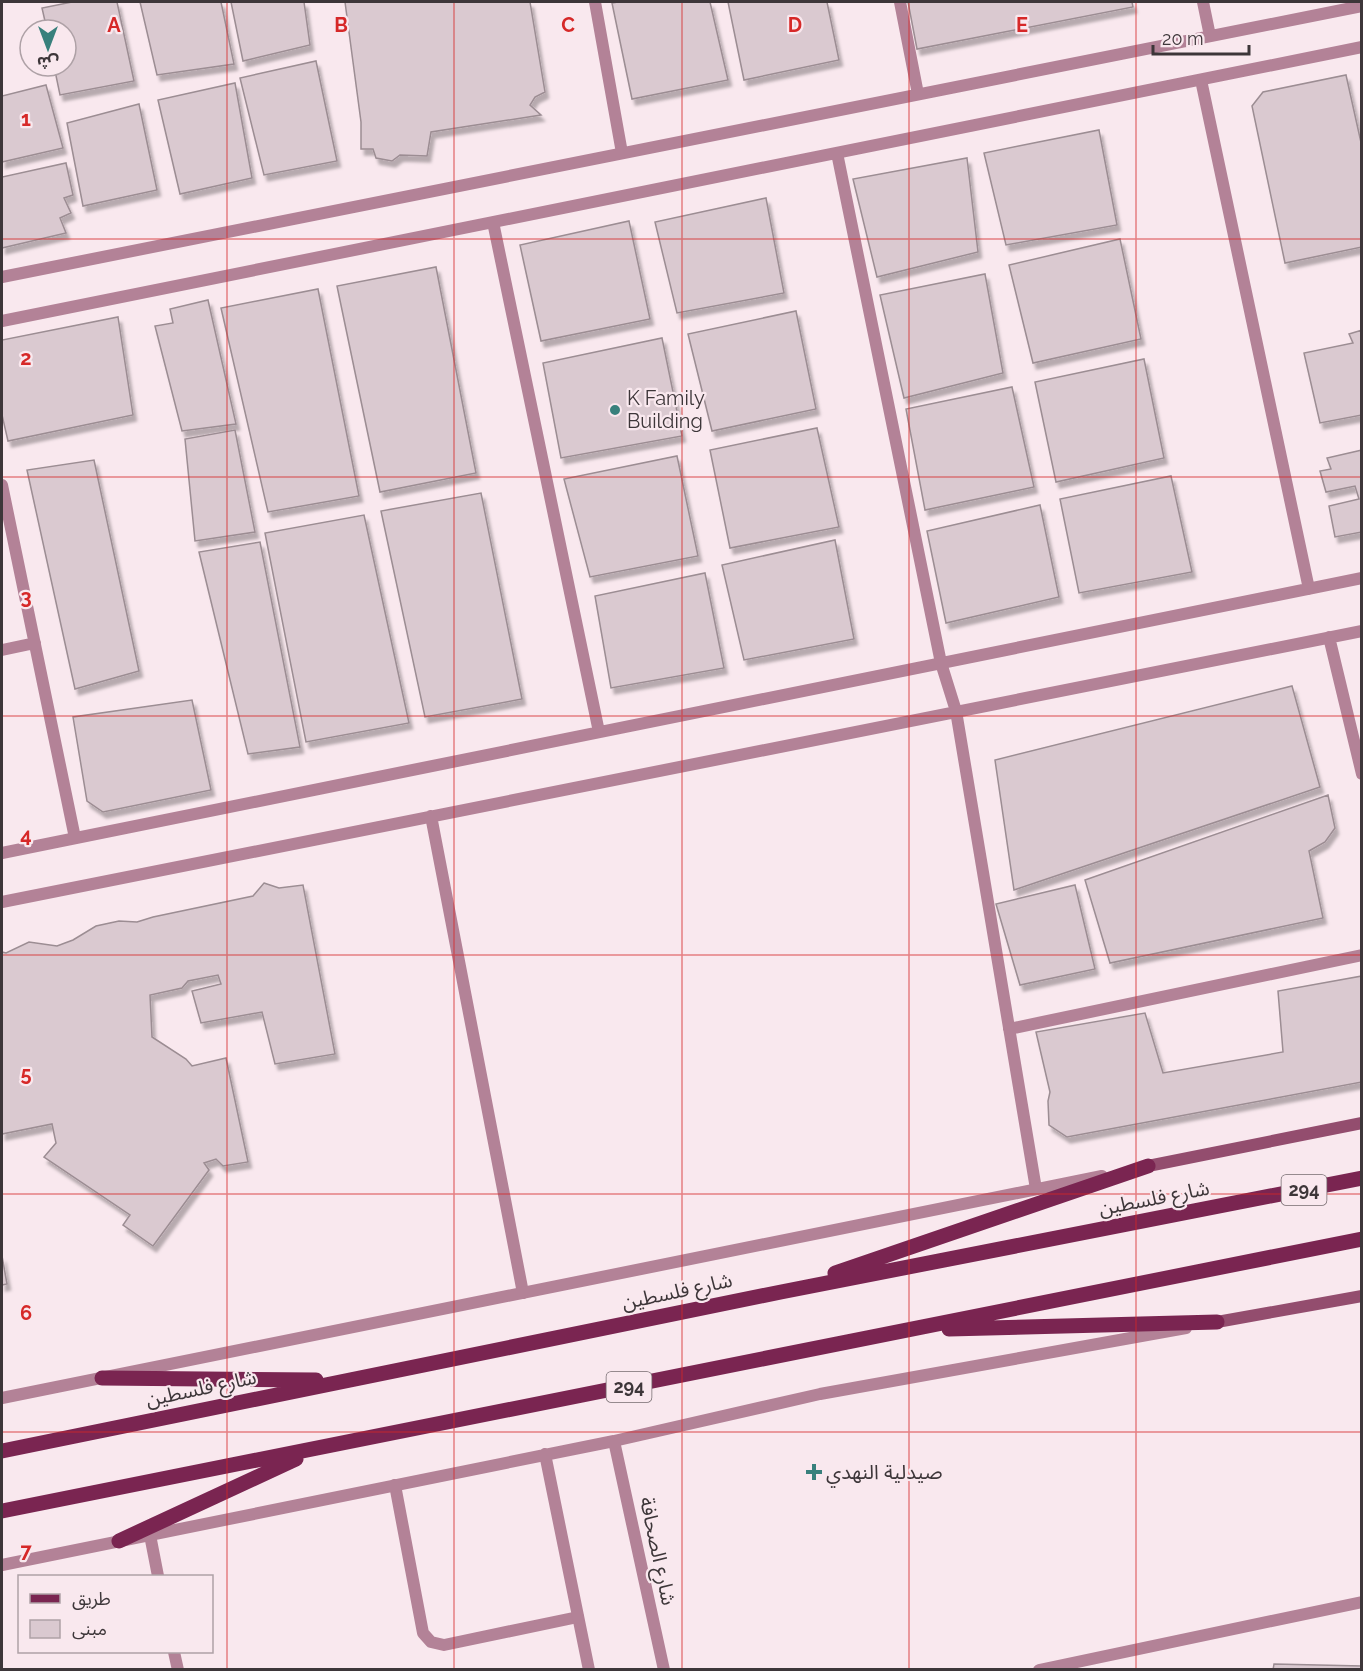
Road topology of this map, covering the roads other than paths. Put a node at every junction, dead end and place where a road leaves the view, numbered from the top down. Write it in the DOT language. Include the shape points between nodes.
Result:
graph roads {
  1 [pos="595,2"];
  2 [pos="900,2"];
  3 [pos="1203,2"];
  4 [pos="1362,6"];
  5 [pos="1210,36"];
  6 [pos="1362,47"];
  7 [pos="1201,80"];
  8 [pos="918,94"];
  9 [pos="622,153"];
  10 [pos="837,153"];
  11 [pos="493,222"];
  12 [pos="2,277"];
  13 [pos="2,321"];
  14 [pos="2,484"];
  15 [pos="1362,578"];
  16 [pos="1309,588"];
  17 [pos="1362,631"];
  18 [pos="1329,637"];
  19 [pos="34,643"];
  20 [pos="2,650"];
  21 [pos="941,663"];
  22 [pos="956,711"];
  23 [pos="599,732"];
  24 [pos="1362,774"];
  25 [pos="431,816"];
  26 [pos="75,838"];
  27 [pos="2,853"];
  28 [pos="2,902"];
  29 [pos="1362,955"];
  30 [pos="1009,1029"];
  31 [pos="1362,1123"];
  32 [pos="1148,1167"];
  33 [pos="1362,1178"];
  34 [pos="1036,1189"];
  35 [pos="1362,1239"];
  36 [pos="781,1292"];
  37 [pos="523,1293"];
  38 [pos="1362,1296"];
  39 [pos="1217,1322"];
  40 [pos="907,1330"];
  41 [pos="102,1378"];
  42 [pos="346,1380"];
  43 [pos="2,1398"];
  44 [pos="614,1441"];
  45 [pos="320,1448"];
  46 [pos="2,1450"];
  47 [pos="545,1454"];
  48 [pos="395,1485"];
  49 [pos="2,1511"];
  50 [pos="150,1535"];
  51 [pos="119,1541"];
  52 [pos="2,1565"];
  53 [pos="158,1575"];
  54 [pos="1362,1602"];
  55 [pos="578,1617"];
  56 [pos="174,1653"];
  57 [pos="1045,1669"];
  58 [pos="178,1670"];
  59 [pos="589,1670"];
  60 [pos="664,1670"];
  1 -- 9 [label="street"];
  2 -- 8 [label="street"];
  3 -- 5 [label="street"];
  4 -- 5 [label="street"];
  5 -- 8 [label="street"];
  6 -- 7 [label="street"];
  7 -- 10 [label="street"];
  7 -- 16 [label="street"];
  8 -- 9 [label="street"];
  9 -- 12 [label="street"];
  10 -- 11 [label="street"];
  10 -- 21 [label="street"];
  11 -- 13 [label="street"];
  11 -- 23 [label="street"];
  14 -- 19 [label="street"];
  15 -- 16 [label="street"];
  16 -- 21 [label="street"];
  17 -- 18 [label="street"];
  18 -- 22 [label="street"];
  18 -- 24 [label="street"];
  19 -- 20 [label="street"];
  19 -- 26 [label="street"];
  21 -- 22 [label="street"];
  21 -- 23 [label="street"];
  22 -- 25 [label="street"];
  22 -- 30 [label="street"];
  23 -- 26 [label="street"];
  25 -- 28 [label="street"];
  25 -- 37 [label="street"];
  26 -- 27 [label="street"];
  29 -- 30 [label="street"];
  30 -- 34 [label="street"];
  31 -- 32 [label="main road"];
  32 -- 34 [label="street"];
  32 -- 36 [label="main road"];
  33 -- 36 [label="main road, شارع فلسطين / 294"];
  34 -- 37 [label="street"];
  35 -- 40 [label="main road, 294"];
  36 -- 42 [label="main road, شارع فلسطين / 294"];
  37 -- 41 [label="street"];
  38 -- 39 [label="main road"];
  39 -- 40 [label="main road"];
  39 -- 44 [label="street" via="820,1394"];
  40 -- 45 [label="main road, 294"];
  41 -- 42 [label="main road"];
  41 -- 43 [label="street"];
  42 -- 46 [label="main road, شارع فلسطين / 294"];
  44 -- 47 [label="street"];
  44 -- 60 [label="street, شارع الصحافة"];
  45 -- 49 [label="main road, 294"];
  45 -- 51 [label="main road"];
  47 -- 48 [label="street"];
  47 -- 55 [label="street"];
  48 -- 50 [label="street"];
  48 -- 55 [label="street" via="423,1633 431,1642 444,1645"];
  50 -- 51 [label="street"];
  50 -- 53 [label="street"];
  51 -- 52 [label="street"];
  54 -- 57 [label="street"];
  55 -- 59 [label="street"];
  56 -- 58 [label="street"];
}
